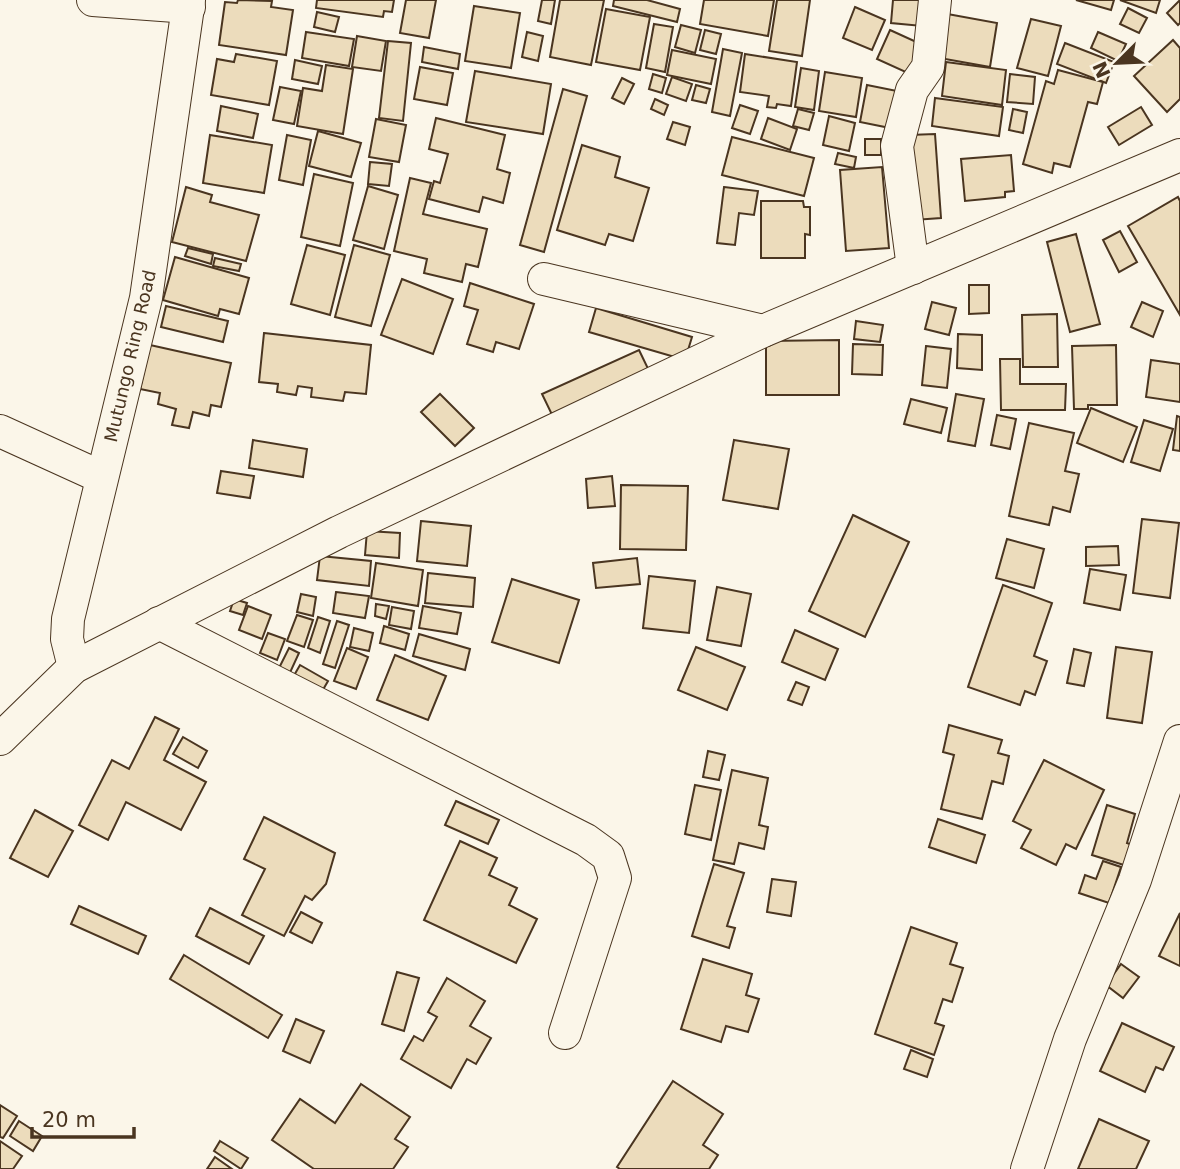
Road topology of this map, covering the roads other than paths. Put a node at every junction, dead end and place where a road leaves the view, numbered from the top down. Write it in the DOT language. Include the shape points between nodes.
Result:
graph roads {
  1 [pos="93,0"];
  2 [pos="935,0"];
  3 [pos="189,4"];
  4 [pos="1180,155"];
  5 [pos="913,268"];
  6 [pos="544,279"];
  7 [pos="763,331"];
  8 [pos="0,431"];
  9 [pos="101,477"];
  10 [pos="159,623"];
  11 [pos="74,667"];
  12 [pos="0,739"];
  13 [pos="1180,741"];
  14 [pos="565,1033"];
  15 [pos="1027,1169"];
  1 -- 3 [label="street"];
  2 -- 5 [label="street" via="928,67 912,90 897,146"];
  3 -- 9 [label="street, Mutungo Ring Road" via="146,298"];
  4 -- 5 [label="street"];
  5 -- 7 [label="street"];
  6 -- 7 [label="street"];
  7 -- 10 [label="street" via="339,532"];
  8 -- 9 [label="street"];
  9 -- 11 [label="street, Mutungo Ring Road" via="68,619"];
  10 -- 11 [label="street"];
  10 -- 14 [label="street" via="586,840 608,856 615,878"];
  11 -- 12 [label="street"];
  13 -- 15 [label="street" via="1135,880 1070,1038"];
}
